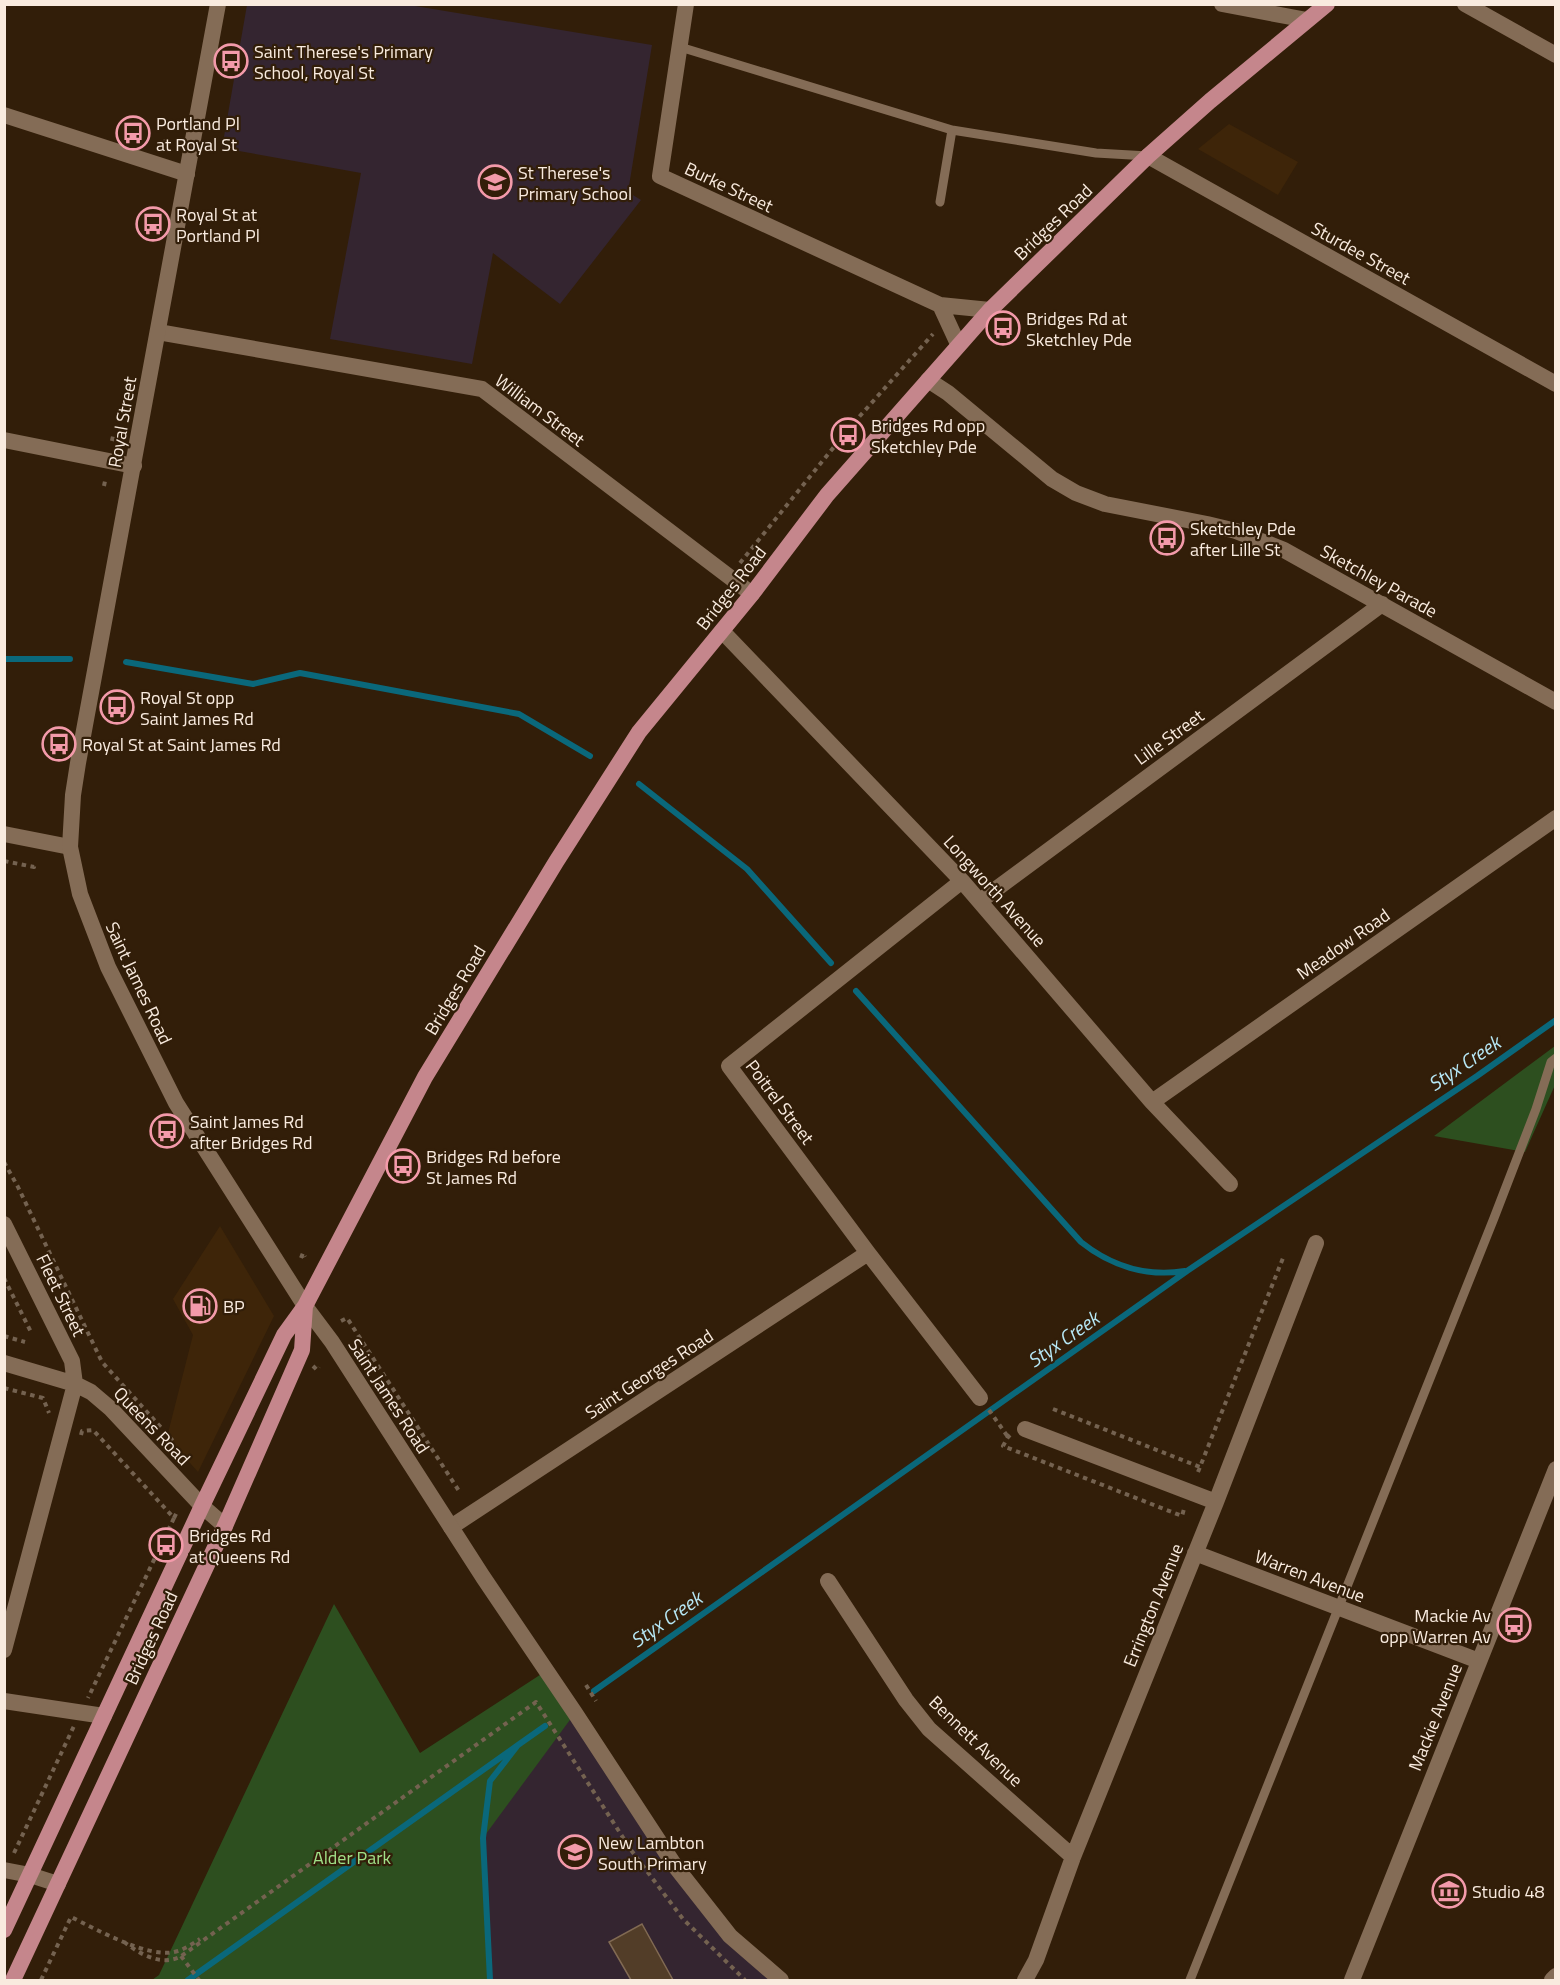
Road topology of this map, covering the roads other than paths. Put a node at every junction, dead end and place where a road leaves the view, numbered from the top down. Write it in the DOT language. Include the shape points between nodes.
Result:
graph roads {
  1 [pos="218,4"];
  2 [pos="686,4"];
  3 [pos="1222,4"];
  4 [pos="1327,4"];
  5 [pos="1465,4"];
  6 [pos="1307,20"];
  7 [pos="680,47"];
  8 [pos="1556,55"];
  9 [pos="4,115"];
  10 [pos="952,130"];
  11 [pos="1148,156"];
  12 [pos="187,174"];
  13 [pos="940,202"];
  14 [pos="940,305"];
  15 [pos="990,310"];
  16 [pos="158,332"];
  17 [pos="958,344"];
  18 [pos="928,380"];
  19 [pos="1556,384"];
  20 [pos="4,440"];
  21 [pos="134,466"];
  22 [pos="752,594"];
  23 [pos="1382,604"];
  24 [pos="722,631"];
  25 [pos="1556,702"];
  26 [pos="1556,818"];
  27 [pos="4,834"];
  28 [pos="70,847"];
  29 [pos="963,881"];
  30 [pos="980,902"];
  31 [pos="1556,1058"];
  32 [pos="1152,1102"];
  33 [pos="1230,1184"];
  34 [pos="4,1224"];
  35 [pos="1316,1243"];
  36 [pos="868,1253"];
  37 [pos="305,1306"];
  38 [pos="4,1363"];
  39 [pos="75,1384"];
  40 [pos="980,1398"];
  41 [pos="1025,1429"];
  42 [pos="1556,1469"];
  43 [pos="1216,1502"];
  44 [pos="202,1506"];
  45 [pos="225,1526"];
  46 [pos="451,1527"];
  47 [pos="1195,1553"];
  48 [pos="828,1581"];
  49 [pos="1338,1608"];
  50 [pos="4,1650"];
  51 [pos="1479,1661"];
  52 [pos="4,1701"];
  53 [pos="104,1716"];
  54 [pos="1073,1857"];
  55 [pos="4,1870"];
  56 [pos="30,1875"];
  57 [pos="58,1884"];
  58 [pos="4,1930"];
  59 [pos="1556,1976"];
  60 [pos="14,1980"];
  61 [pos="781,1980"];
  62 [pos="1025,1980"];
  63 [pos="1190,1980"];
  64 [pos="1352,1980"];
  65 [pos="1552,1980"];
  1 -- 12 [label="street, Royal Street"];
  2 -- 7 [label="street, Burke Street"];
  3 -- 6 [label="street"];
  4 -- 6 [label="main road, Bridges Road"];
  5 -- 8 [label="street"];
  6 -- 11 [label="main road, Bridges Road"];
  7 -- 10 [label="lane"];
  7 -- 14 [label="street, Burke Street" via="660,176"];
  9 -- 12 [label="street"];
  10 -- 11 [label="lane" via="1096,153"];
  10 -- 13 [label="lane"];
  11 -- 15 [label="main road, Bridges Road"];
  11 -- 19 [label="street, Sturdee Street"];
  12 -- 16 [label="street, Royal Street"];
  14 -- 15 [label="street, Burke Street"];
  14 -- 17 [label="street"];
  15 -- 17 [label="main road, Bridges Road"];
  16 -- 21 [label="street, Royal Street"];
  16 -- 22 [label="street, William Street" via="482,389"];
  17 -- 18 [label="main road, Bridges Road"];
  18 -- 22 [label="main road, Bridges Road" via="827,495"];
  18 -- 23 [label="street, Sketchley Parade" via="1052,479 1076,493 1105,504 1260,539"];
  20 -- 21 [label="street"];
  21 -- 28 [label="street, Royal Street" via="78,763"];
  22 -- 24 [label="main road, Bridges Road"];
  23 -- 25 [label="street, Sketchley Parade"];
  23 -- 30 [label="street, Lille Street"];
  24 -- 29 [label="street, Longworth Avenue"];
  24 -- 37 [label="main road, Bridges Road" via="639,732 556,862 426,1077"];
  26 -- 32 [label="street, Meadow Road"];
  27 -- 28 [label="street"];
  28 -- 37 [label="street, Saint James Road" via="90,925 160,1074 190,1128"];
  29 -- 30 [label="street, Longworth Avenue"];
  29 -- 36 [label="street, Poitrel Street" via="729,1066"];
  30 -- 32 [label="street, Longworth Avenue"];
  31 -- 49 [label="lane" via="1551,1062 1494,1218"];
  32 -- 33 [label="street, Longworth Avenue"];
  34 -- 39 [label="street, Fleet Street" via="72,1361"];
  35 -- 43 [label="street, Errington Avenue"];
  36 -- 40 [label="street, Poitrel Street"];
  36 -- 46 [label="street, Saint Georges Road"];
  37 -- 44 [label="main road, Bridges Road" via="284,1335"];
  37 -- 45 [label="main road, Bridges Road" via="302,1350"];
  37 -- 46 [label="street, Saint James Road"];
  38 -- 39 [label="street, Queens Road"];
  39 -- 44 [label="street, Queens Road" via="111,1408"];
  39 -- 50 [label="street"];
  41 -- 43 [label="street"];
  42 -- 51 [label="street, Mackie Avenue"];
  43 -- 47 [label="street, Errington Avenue"];
  44 -- 45 [label="street, Queens Road"];
  44 -- 53 [label="main road, Bridges Road"];
  45 -- 57 [label="main road, Bridges Road"];
  46 -- 61 [label="street, Saint James Road" via="675,1866 730,1936"];
  47 -- 49 [label="street, Warren Avenue"];
  47 -- 54 [label="street, Errington Avenue"];
  48 -- 54 [label="street, Bennett Avenue" via="906,1701 929,1729"];
  49 -- 51 [label="street, Warren Avenue"];
  49 -- 63 [label="lane"];
  51 -- 64 [label="street, Mackie Avenue"];
  52 -- 53 [label="street"];
  53 -- 56 [label="main road, Bridges Road"];
  54 -- 62 [label="street, Errington Avenue"];
  55 -- 56 [label="street"];
  56 -- 57 [label="street"];
  56 -- 58 [label="main road, Bridges Road"];
  57 -- 60 [label="main road, Bridges Road"];
  59 -- 65 [label="street"];
}
